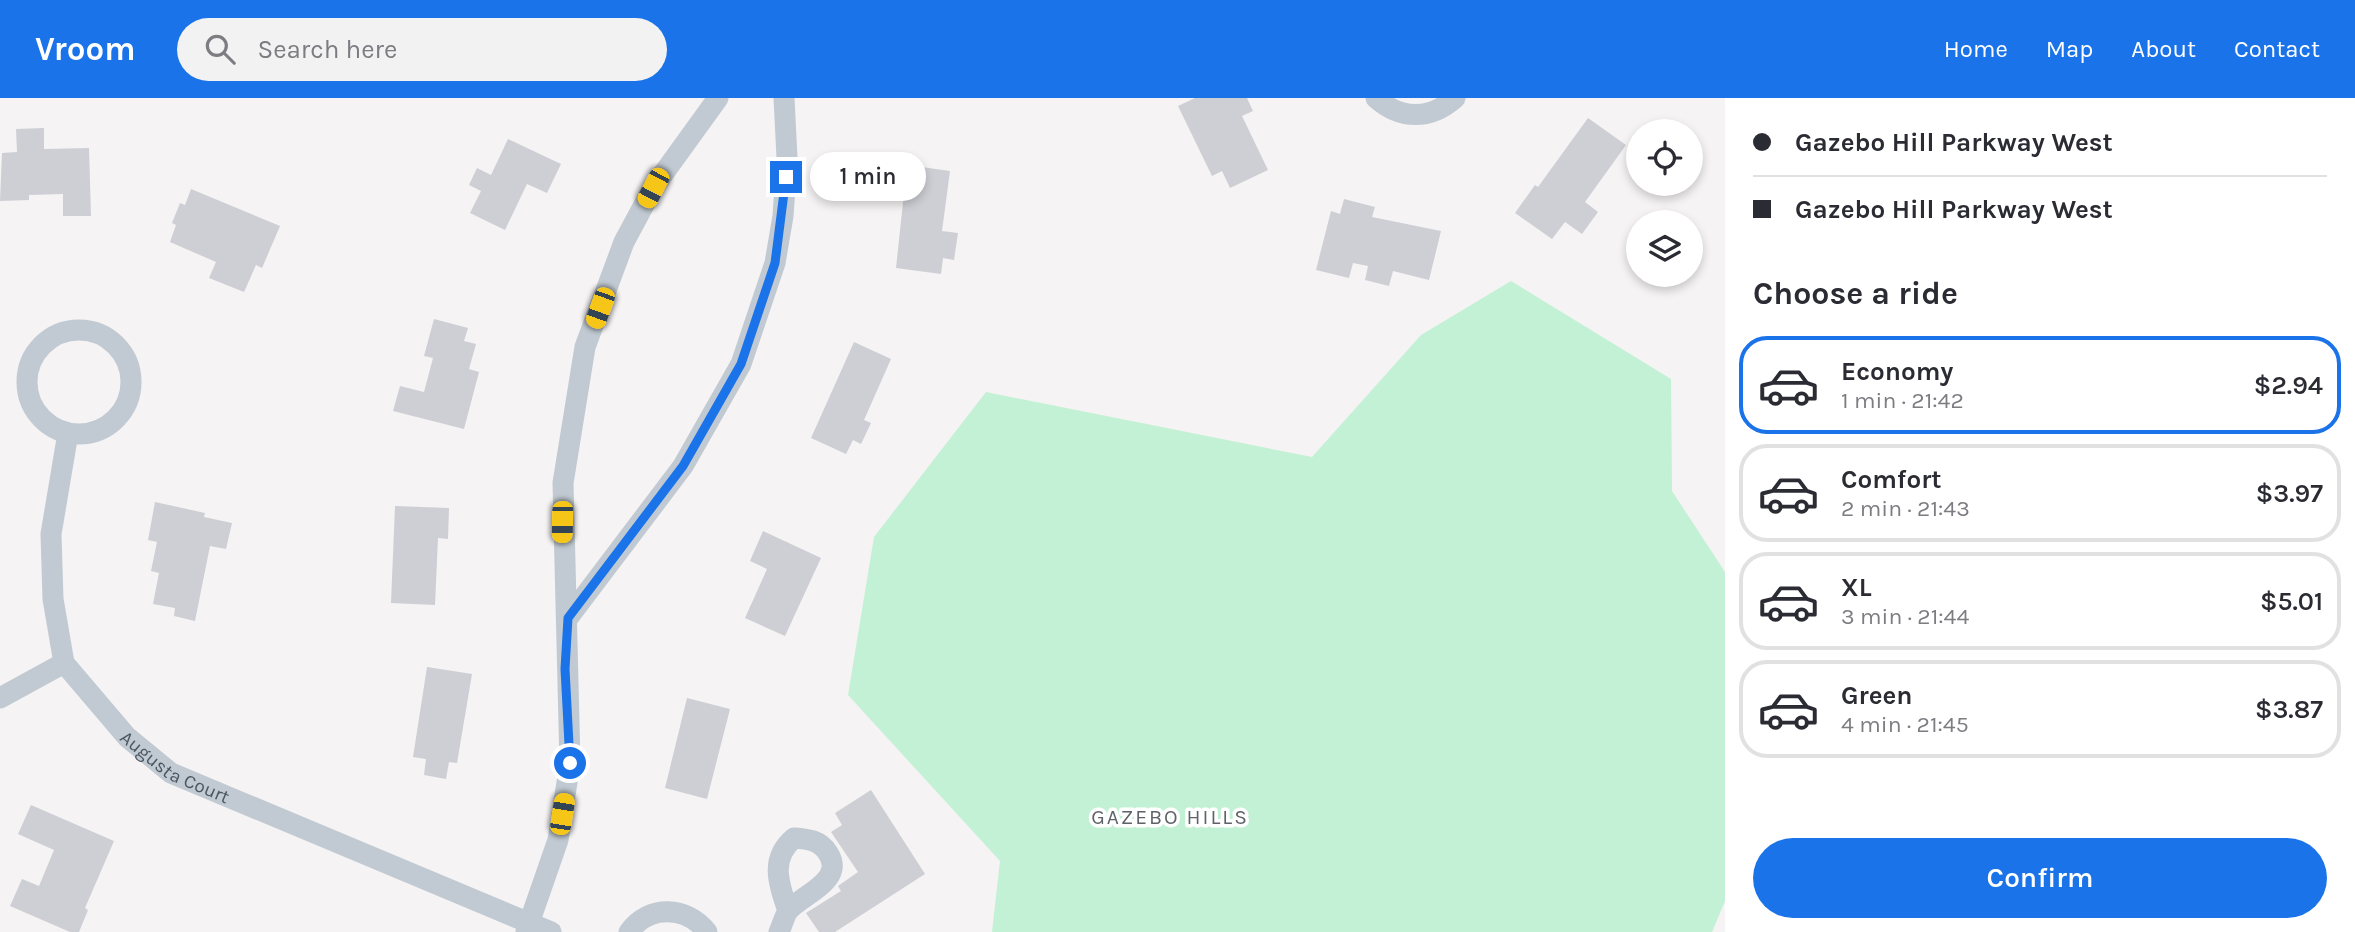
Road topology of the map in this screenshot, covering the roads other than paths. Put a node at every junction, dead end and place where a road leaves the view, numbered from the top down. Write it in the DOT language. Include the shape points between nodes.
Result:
graph roads {
  1 [pos="718,98"];
  2 [pos="784,98"];
  3 [pos="1376,98"];
  4 [pos="1455,98"];
  5 [pos="68,433"];
  6 [pos="568,618"];
  7 [pos="64,663"];
  8 [pos="0,698"];
  9 [pos="788,911"];
  10 [pos="527,929"];
  11 [pos="551,932"];
  12 [pos="629,932"];
  13 [pos="707,932"];
  14 [pos="779,932"];
  1 -- 6 [label="street" via="653,188 624,243 585,348 563,483"];
  2 -- 6 [label="street" via="787,158 783,216 775,263 741,364 683,466"];
  3 -- 4 [label="street" via="1409,116 1428,114"];
  5 -- 5 [label="street" via="86,434 116,418 131,387 122,354 96,333 62,333 47,341 28,369 27,386 35,409 52,427"];
  5 -- 7 [label="street, Augusta Court" via="51,534 52,599"];
  6 -- 10 [label="street" via="565,669 570,763 558,840"];
  7 -- 8 [label="street"];
  7 -- 10 [label="street, Augusta Court" via="127,737 171,774"];
  9 -- 14 [label="street"];
  10 -- 11 [label="street, Augusta Court"];
  12 -- 13 [label="street" via="647,915 663,911 694,918"];
}
